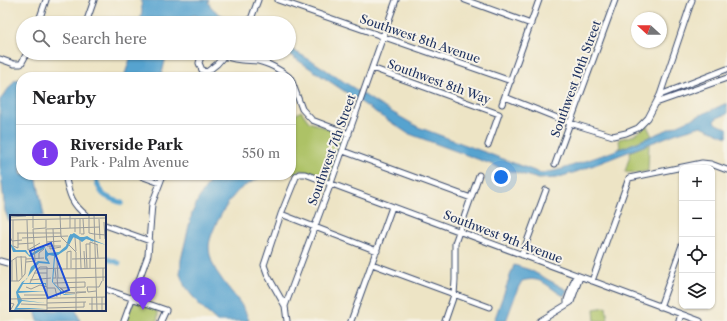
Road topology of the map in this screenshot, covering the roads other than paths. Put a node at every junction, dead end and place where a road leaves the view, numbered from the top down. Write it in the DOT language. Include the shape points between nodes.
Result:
graph roads {
  1 [pos="46,0"];
  2 [pos="94,0"];
  3 [pos="258,0"];
  4 [pos="278,0"];
  5 [pos="396,0"];
  6 [pos="467,0"];
  7 [pos="540,0"];
  8 [pos="615,0"];
  9 [pos="692,0"];
  10 [pos="40,16"];
  11 [pos="88,16"];
  12 [pos="252,16"];
  13 [pos="531,24"];
  14 [pos="382,37"];
  15 [pos="0,59"];
  16 [pos="23,60"];
  17 [pos="200,60"];
  18 [pos="219,60"];
  19 [pos="232,60"];
  20 [pos="372,68"];
  21 [pos="727,69"];
  22 [pos="208,72"];
  23 [pos="282,72"];
  24 [pos="727,78"];
  25 [pos="511,80"];
  26 [pos="296,93"];
  27 [pos="660,95"];
  28 [pos="505,97"];
  29 [pos="656,103"];
  30 [pos="502,104"];
  31 [pos="570,123"];
  32 [pos="348,134"];
  33 [pos="488,145"];
  34 [pos="343,151"];
  35 [pos="555,164"];
  36 [pos="685,165"];
  37 [pos="705,165"];
  38 [pos="679,166"];
  39 [pos="715,167"];
  40 [pos="727,170"];
  41 [pos="479,175"];
  42 [pos="296,178"];
  43 [pos="66,180"];
  44 [pos="152,180"];
  45 [pos="161,180"];
  46 [pos="295,180"];
  47 [pos="160,183"];
  48 [pos="331,183"];
  49 [pos="546,190"];
  50 [pos="471,198"];
  51 [pos="392,207"];
  52 [pos="281,214"];
  53 [pos="86,215"];
  54 [pos="106,225"];
  55 [pos="314,228"];
  56 [pos="459,231"];
  57 [pos="150,241"];
  58 [pos="377,251"];
  59 [pos="679,253"];
  60 [pos="522,255"];
  61 [pos="0,260"];
  62 [pos="10,264"];
  63 [pos="372,264"];
  64 [pos="578,276"];
  65 [pos="592,280"];
  66 [pos="106,289"];
  67 [pos="454,295"];
  68 [pos="132,298"];
  69 [pos="285,306"];
  70 [pos="489,307"];
  71 [pos="660,307"];
  72 [pos="681,314"];
  73 [pos="124,321"];
  74 [pos="161,321"];
  75 [pos="287,321"];
  76 [pos="351,321"];
  77 [pos="445,321"];
  78 [pos="540,321"];
  79 [pos="679,321"];
  80 [pos="700,321"];
  1 -- 10 [label="street"];
  2 -- 11 [label="street"];
  3 -- 12 [label="street"];
  4 -- 14 [label="street, Southwest 8th Avenue"];
  5 -- 14 [label="street, Southwest 7th Street"];
  6 -- 13 [label="street"];
  7 -- 13 [label="street"];
  8 -- 31 [label="street, Southwest 10th Street"];
  9 -- 27 [label="street"];
  13 -- 25 [label="street"];
  14 -- 20 [label="street, Southwest 7th Street"];
  14 -- 25 [label="street, Southwest 8th Avenue"];
  15 -- 16 [label="street" via="14,64 21,64"];
  17 -- 22 [label="street" via="202,70"];
  18 -- 22 [label="street"];
  19 -- 23 [label="street" via="259,62"];
  20 -- 32 [label="street, Southwest 7th Street"];
  20 -- 33 [label="street, Southwest 8th Way" via="499,114"];
  21 -- 27 [label="street"];
  24 -- 29 [label="street"];
  25 -- 28 [label="street"];
  26 -- 32 [label="street" via="302,109 312,120"];
  27 -- 29 [label="street"];
  28 -- 30 [label="street"];
  28 -- 31 [label="street"];
  29 -- 31 [label="street" via="648,118 638,128 626,133 613,136"];
  31 -- 35 [label="street, Southwest 10th Street"];
  32 -- 34 [label="street, Southwest 7th Street"];
  34 -- 48 [label="street, Southwest 7th Street"];
  34 -- 50 [label="street"];
  36 -- 37 [label="street"];
  38 -- 65 [label="street" via="628,178"];
  39 -- 40 [label="street"];
  41 -- 50 [label="street"];
  42 -- 48 [label="street, Southwest 9th Avenue" via="299,174 305,174"];
  43 -- 53 [label="street" via="70,197 78,210"];
  44 -- 47 [label="street"];
  45 -- 47 [label="street"];
  46 -- 52 [label="street, Southwest 9th Avenue"];
  47 -- 57 [label="street" via="152,204"];
  48 -- 51 [label="street, Southwest 9th Avenue"];
  48 -- 55 [label="street, Southwest 7th Street"];
  49 -- 60 [label="street"];
  50 -- 56 [label="street"];
  51 -- 56 [label="street, Southwest 9th Avenue"];
  51 -- 58 [label="street"];
  52 -- 55 [label="street"];
  52 -- 69 [label="street" via="264,265"];
  54 -- 57 [label="street"];
  55 -- 58 [label="street"];
  55 -- 69 [label="street, Southwest 7th Street"];
  56 -- 60 [label="street, Southwest 9th Avenue"];
  56 -- 67 [label="street" via="455,243"];
  57 -- 68 [label="street" via="147,259"];
  58 -- 63 [label="street"];
  59 -- 71 [label="street"];
  60 -- 64 [label="street, Southwest 9th Avenue"];
  61 -- 62 [label="street"];
  63 -- 67 [label="street"];
  63 -- 76 [label="street"];
  64 -- 65 [label="street, Southwest 9th Avenue"];
  64 -- 78 [label="street" via="567,304"];
  65 -- 71 [label="street, Southwest 9th Avenue"];
  66 -- 68 [label="street"];
  67 -- 70 [label="street"];
  67 -- 77 [label="street"];
  68 -- 73 [label="street"];
  68 -- 74 [label="street" via="166,310"];
  69 -- 75 [label="street"];
  71 -- 72 [label="street, Southwest 9th Avenue"];
  72 -- 79 [label="street"];
  72 -- 80 [label="street, Southwest 9th Avenue"];
}
